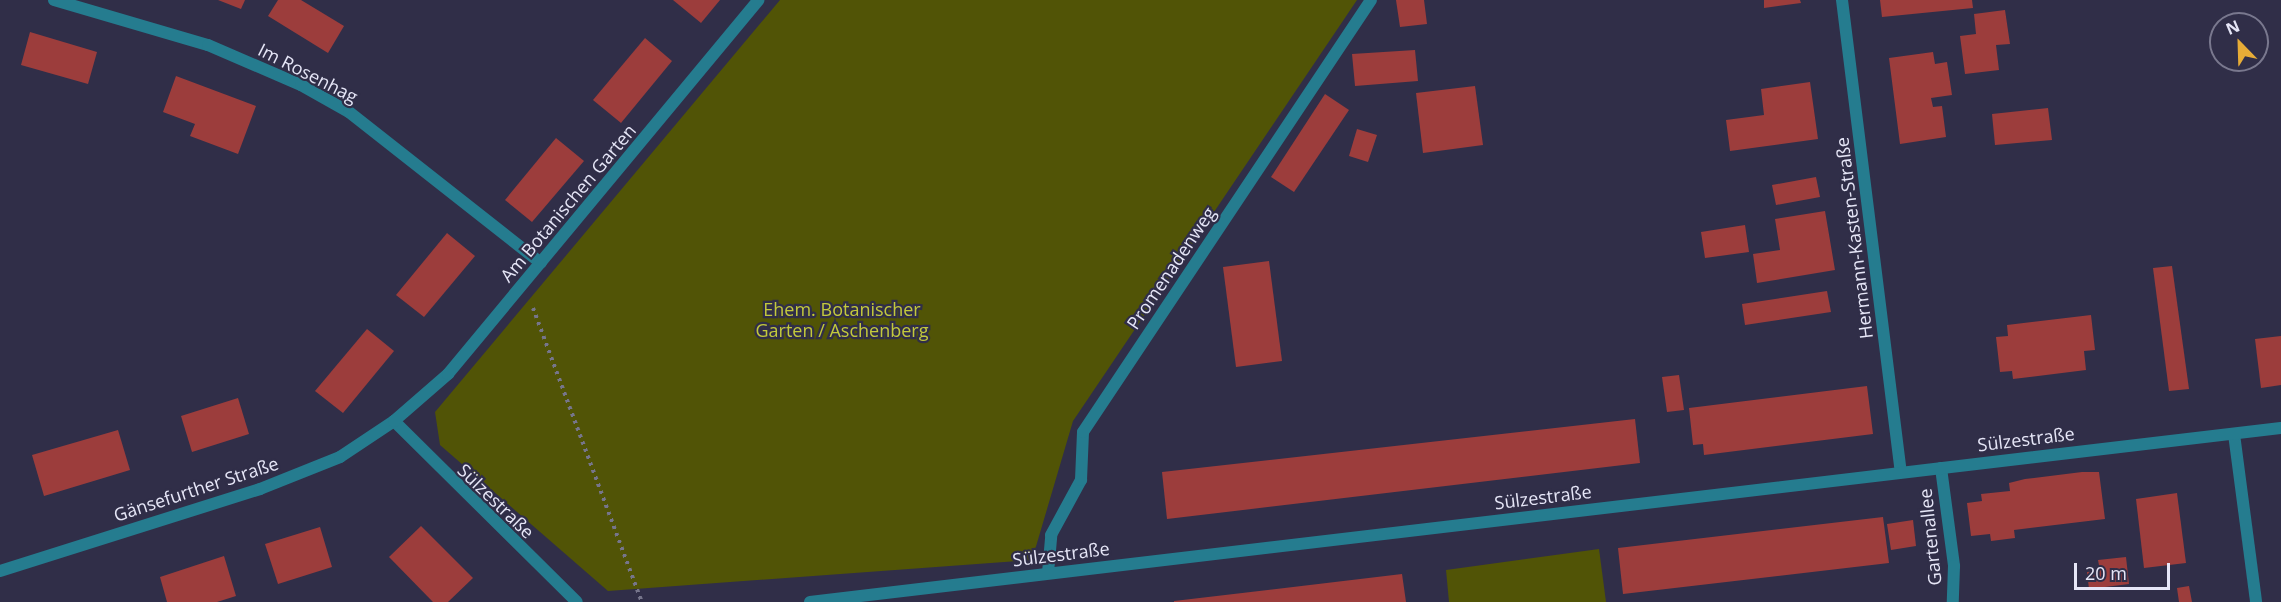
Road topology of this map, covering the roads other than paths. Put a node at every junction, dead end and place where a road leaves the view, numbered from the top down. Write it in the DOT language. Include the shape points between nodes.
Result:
graph roads {
  1 [pos="54,0"];
  2 [pos="759,0"];
  3 [pos="1371,0"];
  4 [pos="1842,0"];
  5 [pos="542,263"];
  6 [pos="394,421"];
  7 [pos="2281,428"];
  8 [pos="2234,434"];
  9 [pos="1941,468"];
  10 [pos="1901,472"];
  11 [pos="0,570"];
  12 [pos="1048,573"];
  13 [pos="576,602"];
  14 [pos="810,602"];
  15 [pos="1953,602"];
  16 [pos="2256,602"];
  1 -- 5 [label="street, Im Rosenhag" via="208,45 349,111"];
  2 -- 5 [label="street, Am Botanischen Garten"];
  3 -- 12 [label="street, Promenadenweg" via="1083,432 1081,480 1051,535"];
  4 -- 10 [label="street, Hermann-Kasten-Straße"];
  5 -- 6 [label="street, Am Botanischen Garten" via="435,388"];
  6 -- 11 [label="street, Gänsefurther Straße" via="340,457 260,489"];
  6 -- 13 [label="street, Sülzestraße"];
  7 -- 8 [label="street, Sülzestraße"];
  8 -- 9 [label="street, Sülzestraße"];
  8 -- 16 [label="street"];
  9 -- 10 [label="street, Sülzestraße"];
  9 -- 15 [label="street, Gartenallee" via="1954,566"];
  10 -- 12 [label="street, Sülzestraße"];
  12 -- 14 [label="street, Sülzestraße"];
}
